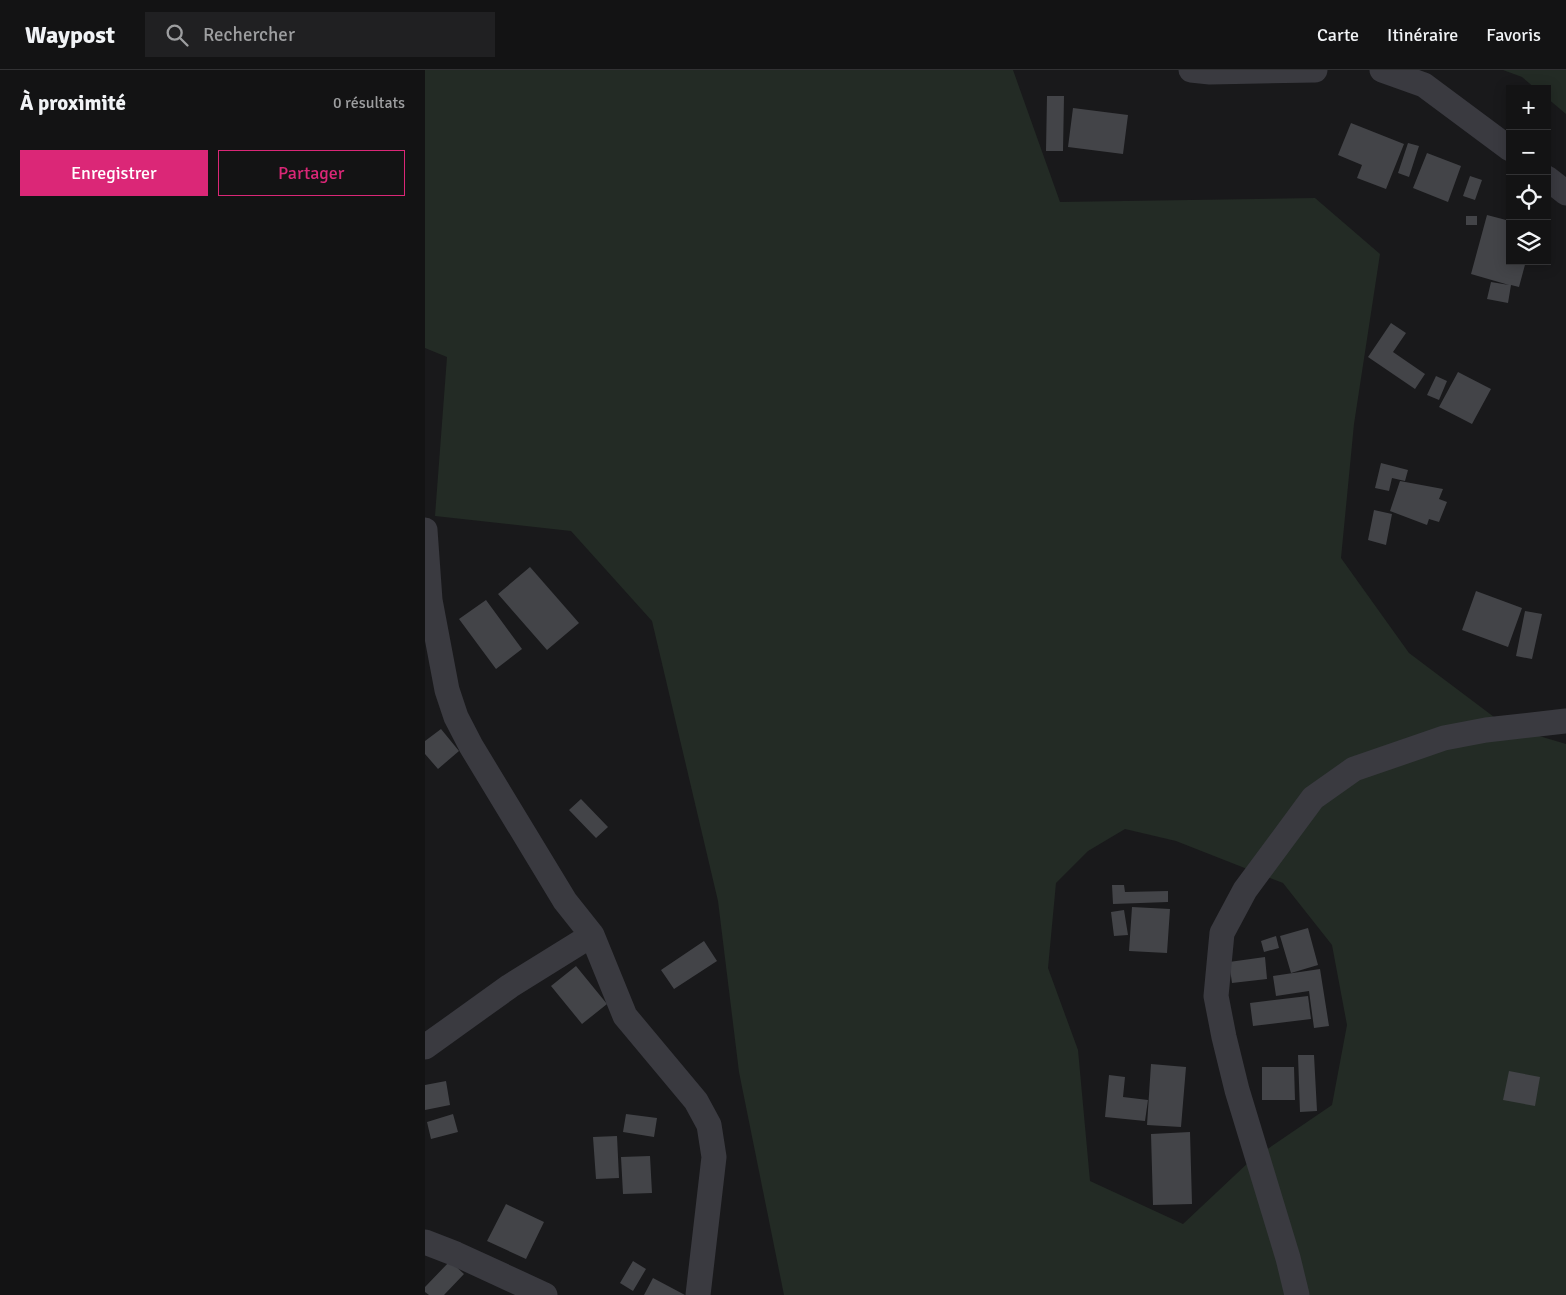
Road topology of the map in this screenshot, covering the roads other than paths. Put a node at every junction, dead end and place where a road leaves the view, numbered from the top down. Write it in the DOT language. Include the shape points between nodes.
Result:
graph roads {
  1 [pos="1191,70"];
  2 [pos="1315,70"];
  3 [pos="1382,70"];
  4 [pos="1506,146"];
  5 [pos="1551,181"];
  6 [pos="1566,193"];
  7 [pos="425,530"];
  8 [pos="1566,721"];
  9 [pos="592,935"];
  10 [pos="425,1048"];
  11 [pos="425,1242"];
  12 [pos="545,1295"];
  13 [pos="698,1295"];
  14 [pos="1297,1295"];
  1 -- 2 [label="street"];
  3 -- 4 [label="street" via="1424,85"];
  5 -- 6 [label="street"];
  7 -- 9 [label="street" via="430,600 447,690 456,716 565,901"];
  8 -- 14 [label="street" via="1444,738 1354,769 1313,798 1245,890 1222,933 1216,996 1224,1037"];
  9 -- 10 [label="street" via="511,986"];
  9 -- 13 [label="street" via="625,1016 696,1101 709,1124 713,1157"];
  11 -- 12 [label="street"];
}
